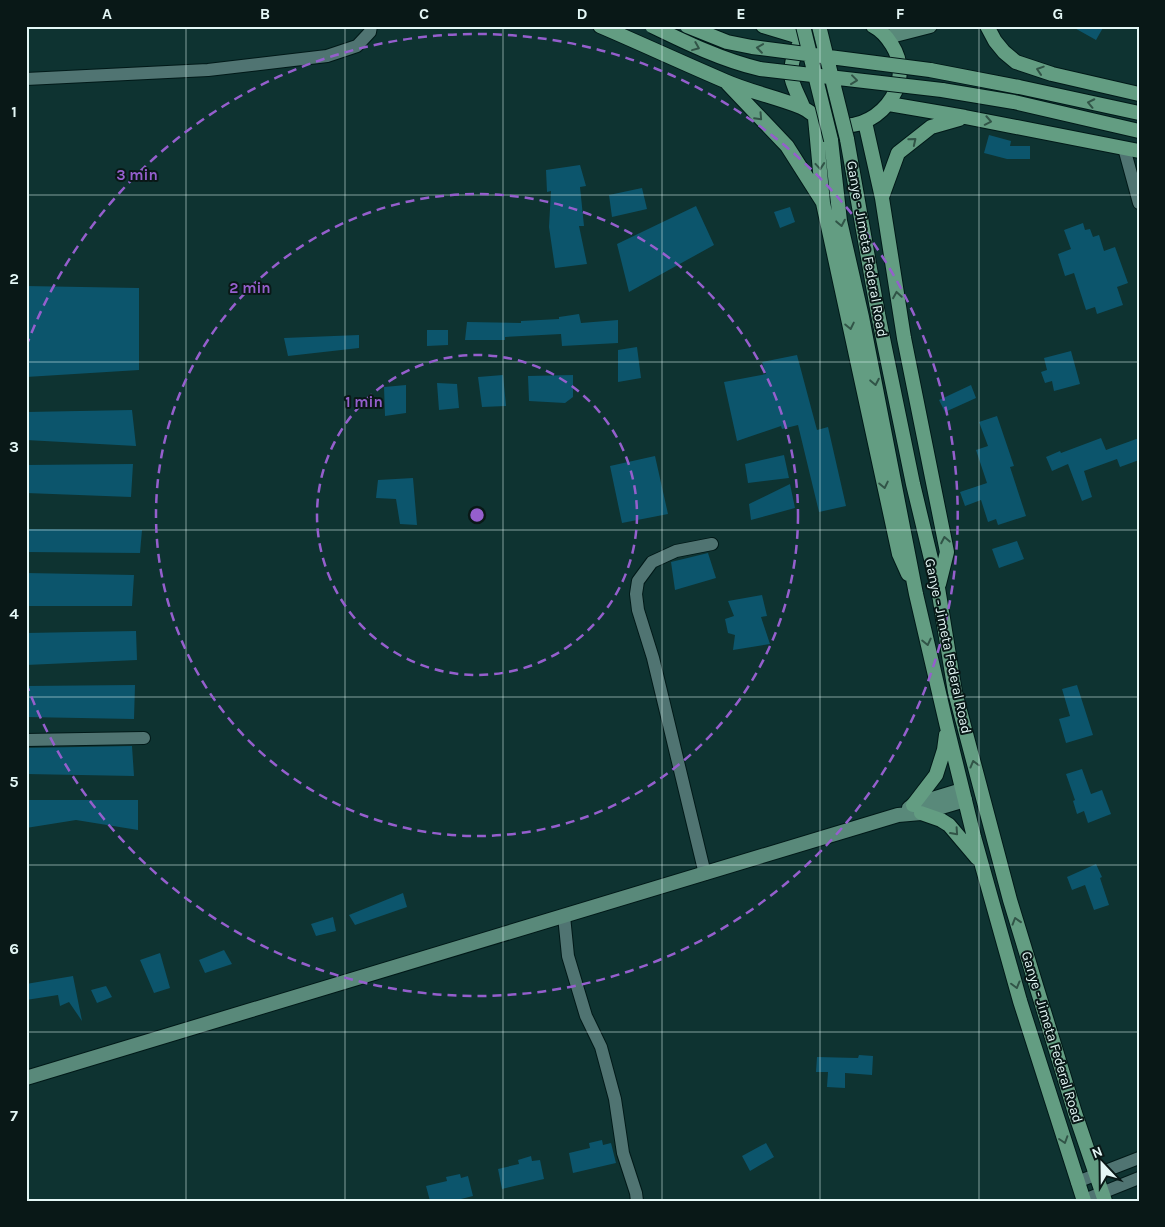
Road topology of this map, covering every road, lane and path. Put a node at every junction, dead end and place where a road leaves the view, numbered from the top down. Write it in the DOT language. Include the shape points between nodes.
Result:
graph roads {
  1 [pos="371,26"];
  2 [pos="600,26"];
  3 [pos="652,26"];
  4 [pos="687,26"];
  5 [pos="764,26"];
  6 [pos="873,26"];
  7 [pos="930,26"];
  8 [pos="987,26"];
  9 [pos="810,29"];
  10 [pos="887,37"];
  11 [pos="26,78"];
  12 [pos="726,82"];
  13 [pos="1139,94"];
  14 [pos="889,104"];
  15 [pos="803,108"];
  16 [pos="1139,113"];
  17 [pos="965,117"];
  18 [pos="815,118"];
  19 [pos="865,122"];
  20 [pos="1139,131"];
  21 [pos="1124,148"];
  22 [pos="1139,151"];
  23 [pos="882,198"];
  24 [pos="823,203"];
  25 [pos="1139,203"];
  26 [pos="712,544"];
  27 [pos="938,588"];
  28 [pos="916,594"];
  29 [pos="947,727"];
  30 [pos="144,738"];
  31 [pos="26,740"];
  32 [pos="964,795"];
  33 [pos="917,809"];
  34 [pos="981,863"];
  35 [pos="704,874"];
  36 [pos="564,916"];
  37 [pos="26,1078"];
  38 [pos="1139,1158"];
  39 [pos="1097,1175"];
  40 [pos="1139,1178"];
  41 [pos="1078,1182"];
  42 [pos="1103,1197"];
  43 [pos="1084,1200"];
  44 [pos="637,1201"];
  1 -- 11 [label="street" via="358,46 327,56 208,70"];
  2 -- 12 [label="main road"];
  3 -- 20 [label="main road, one-way, bridge" via="738,64 1014,102"];
  16 -- 4 [label="main road, one-way, bridge" via="930,70 752,47 727,42"];
  5 -- 9 [label="main road"];
  6 -- 10 [label="main road"];
  7 -- 10 [label="main road"];
  13 -- 8 [label="main road, one-way" via="1052,74 1016,62 999,47"];
  9 -- 15 [label="main road" via="794,56 791,76"];
  9 -- 27 [label="main road, Ganye - Jimeta Federal Road, bridge" via="847,139 878,314"];
  9 -- 28 [label="main road, Ganye - Jimeta Federal Road, one-way, bridge" via="831,140 840,221"];
  10 -- 14 [label="main road" via="896,53 900,72 898,86"];
  12 -- 15 [label="main road"];
  12 -- 24 [label="main road, one-way" via="787,146"];
  14 -- 17 [label="main road"];
  14 -- 19 [label="main road"];
  15 -- 18 [label="main road"];
  17 -- 21 [label="main road, one-way"];
  23 -- 17 [label="main road, one-way" via="898,153 931,126"];
  18 -- 19 [label="main road" via="843,127"];
  18 -- 24 [label="main road, one-way"];
  19 -- 23 [label="main road"];
  21 -- 22 [label="main road"];
  21 -- 25 [label="street"];
  27 -- 23 [label="main road, one-way" via="947,552 904,338"];
  24 -- 28 [label="main road, one-way" via="899,554"];
  26 -- 35 [label="street" via="676,551 652,562 638,581 636,594"];
  39 -- 27 [label="main road, Ganye - Jimeta Federal Road, one-way" via="1010,900 955,692"];
  28 -- 29 [label="main road, Ganye - Jimeta Federal Road, one-way"];
  29 -- 32 [label="main road, Ganye - Jimeta Federal Road"];
  29 -- 33 [label="main road" via="936,775"];
  30 -- 31 [label="street"];
  32 -- 33 [label="main road"];
  32 -- 34 [label="main road, Ganye - Jimeta Federal Road"];
  33 -- 34 [label="main road, one-way" via="949,825"];
  33 -- 35 [label="main road"];
  34 -- 41 [label="main road, Ganye - Jimeta Federal Road, one-way" via="1020,1001"];
  35 -- 36 [label="main road"];
  36 -- 37 [label="main road"];
  36 -- 44 [label="street" via="568,956 586,1016 601,1047 615,1099 623,1153"];
  38 -- 39 [label="street"];
  39 -- 41 [label="street"];
  39 -- 42 [label="main road, Ganye - Jimeta Federal Road"];
  40 -- 42 [label="street"];
  41 -- 43 [label="main road, Ganye - Jimeta Federal Road"];
  42 -- 43 [label="street"];
}
